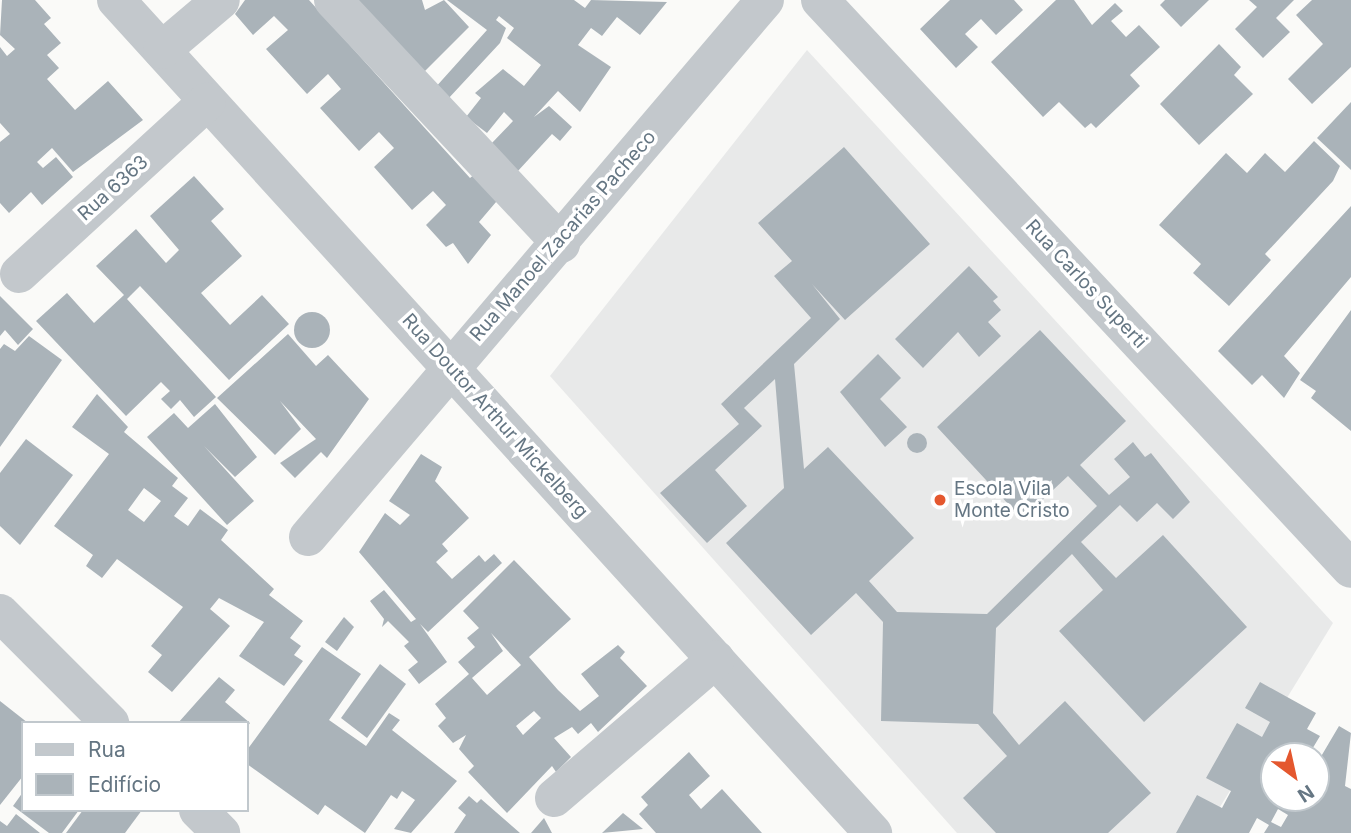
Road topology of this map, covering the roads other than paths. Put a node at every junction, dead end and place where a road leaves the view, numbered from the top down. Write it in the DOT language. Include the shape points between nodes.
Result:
graph roads {
  1 [pos="116,0"];
  2 [pos="221,0"];
  3 [pos="333,0"];
  4 [pos="765,0"];
  5 [pos="820,0"];
  6 [pos="162,50"];
  7 [pos="207,102"];
  8 [pos="561,244"];
  9 [pos="19,274"];
  10 [pos="449,365"];
  11 [pos="308,537"];
  12 [pos="1351,569"];
  13 [pos="0,613"];
  14 [pos="716,659"];
  15 [pos="108,721"];
  16 [pos="554,798"];
  17 [pos="200,812"];
  18 [pos="221,833"];
  19 [pos="873,833"];
  1 -- 6 [label="street, Rua Doutor Arthur Mickelberg"];
  2 -- 6 [label="street"];
  3 -- 8 [label="street"];
  4 -- 8 [label="street, Rua Manoel Zacarias Pacheco"];
  5 -- 12 [label="street, Rua Carlos Superti"];
  6 -- 7 [label="street, Rua Doutor Arthur Mickelberg"];
  7 -- 9 [label="street, Rua 6363"];
  7 -- 10 [label="street, Rua Doutor Arthur Mickelberg"];
  8 -- 10 [label="street, Rua Manoel Zacarias Pacheco"];
  10 -- 11 [label="street, Rua Manoel Zacarias Pacheco"];
  10 -- 14 [label="street, Rua Doutor Arthur Mickelberg"];
  13 -- 15 [label="street"];
  14 -- 16 [label="street"];
  14 -- 19 [label="street, Rua Doutor Arthur Mickelberg"];
  17 -- 18 [label="street"];
}
